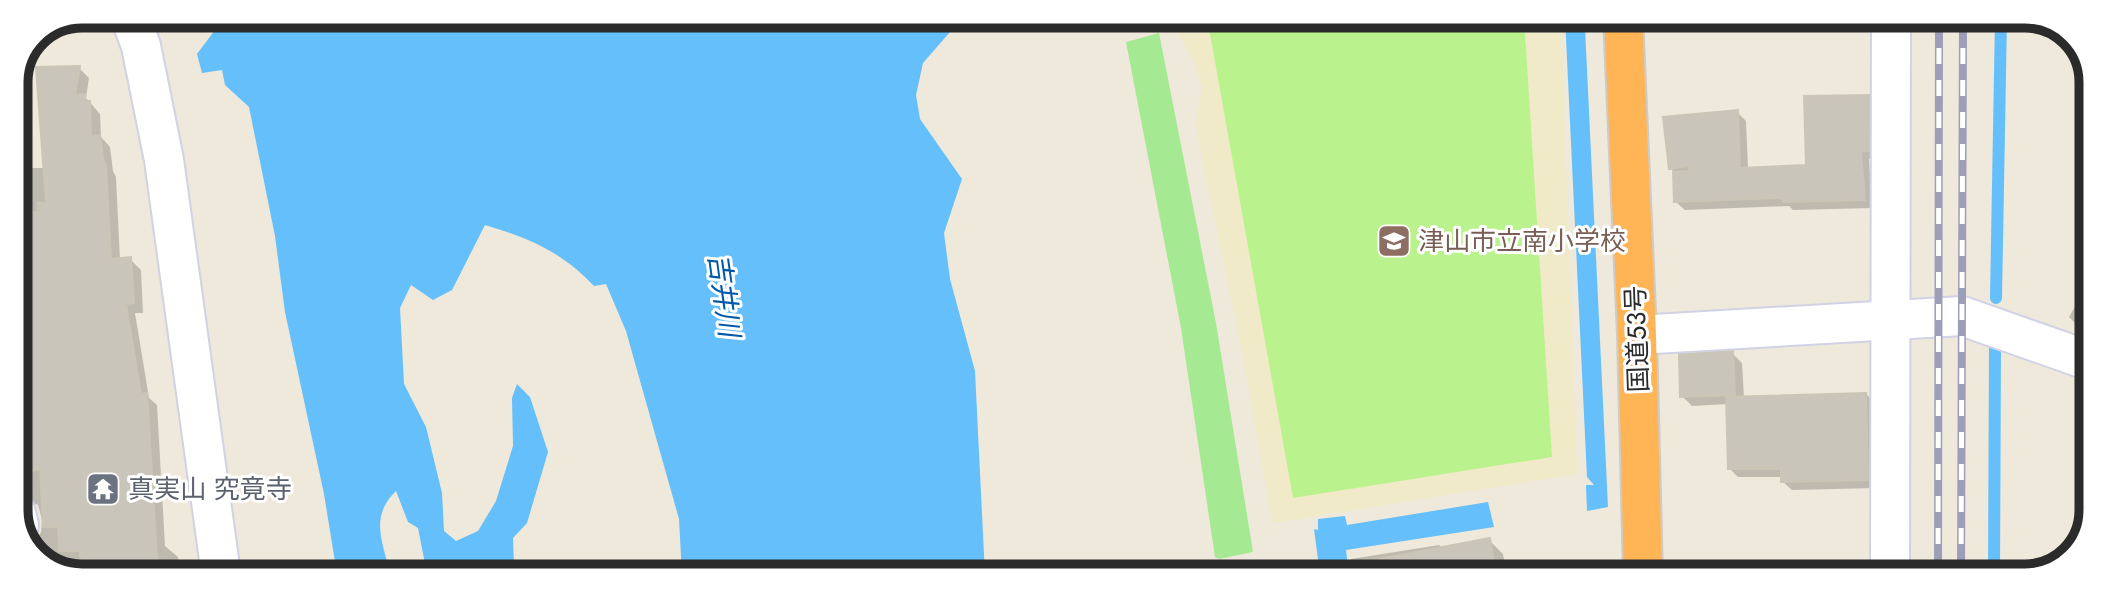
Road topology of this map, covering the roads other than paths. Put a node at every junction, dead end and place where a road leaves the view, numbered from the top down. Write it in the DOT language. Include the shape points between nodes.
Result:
graph roads {
  1 [pos="134,28"];
  2 [pos="1623,28"];
  3 [pos="1891,28"];
  4 [pos="1890,320"];
  5 [pos="1637,335"];
  6 [pos="2079,357"];
  7 [pos="220,564"];
  8 [pos="1643,564"];
  9 [pos="1890,564"];
  1 -- 7 [label="street" via="164,160"];
  2 -- 5 [label="highway, 国道53号"];
  3 -- 4 [label="street"];
  4 -- 5 [label="street"];
  4 -- 6 [label="street" via="1962,316"];
  4 -- 9 [label="street"];
  5 -- 8 [label="highway, 国道53号"];
}
